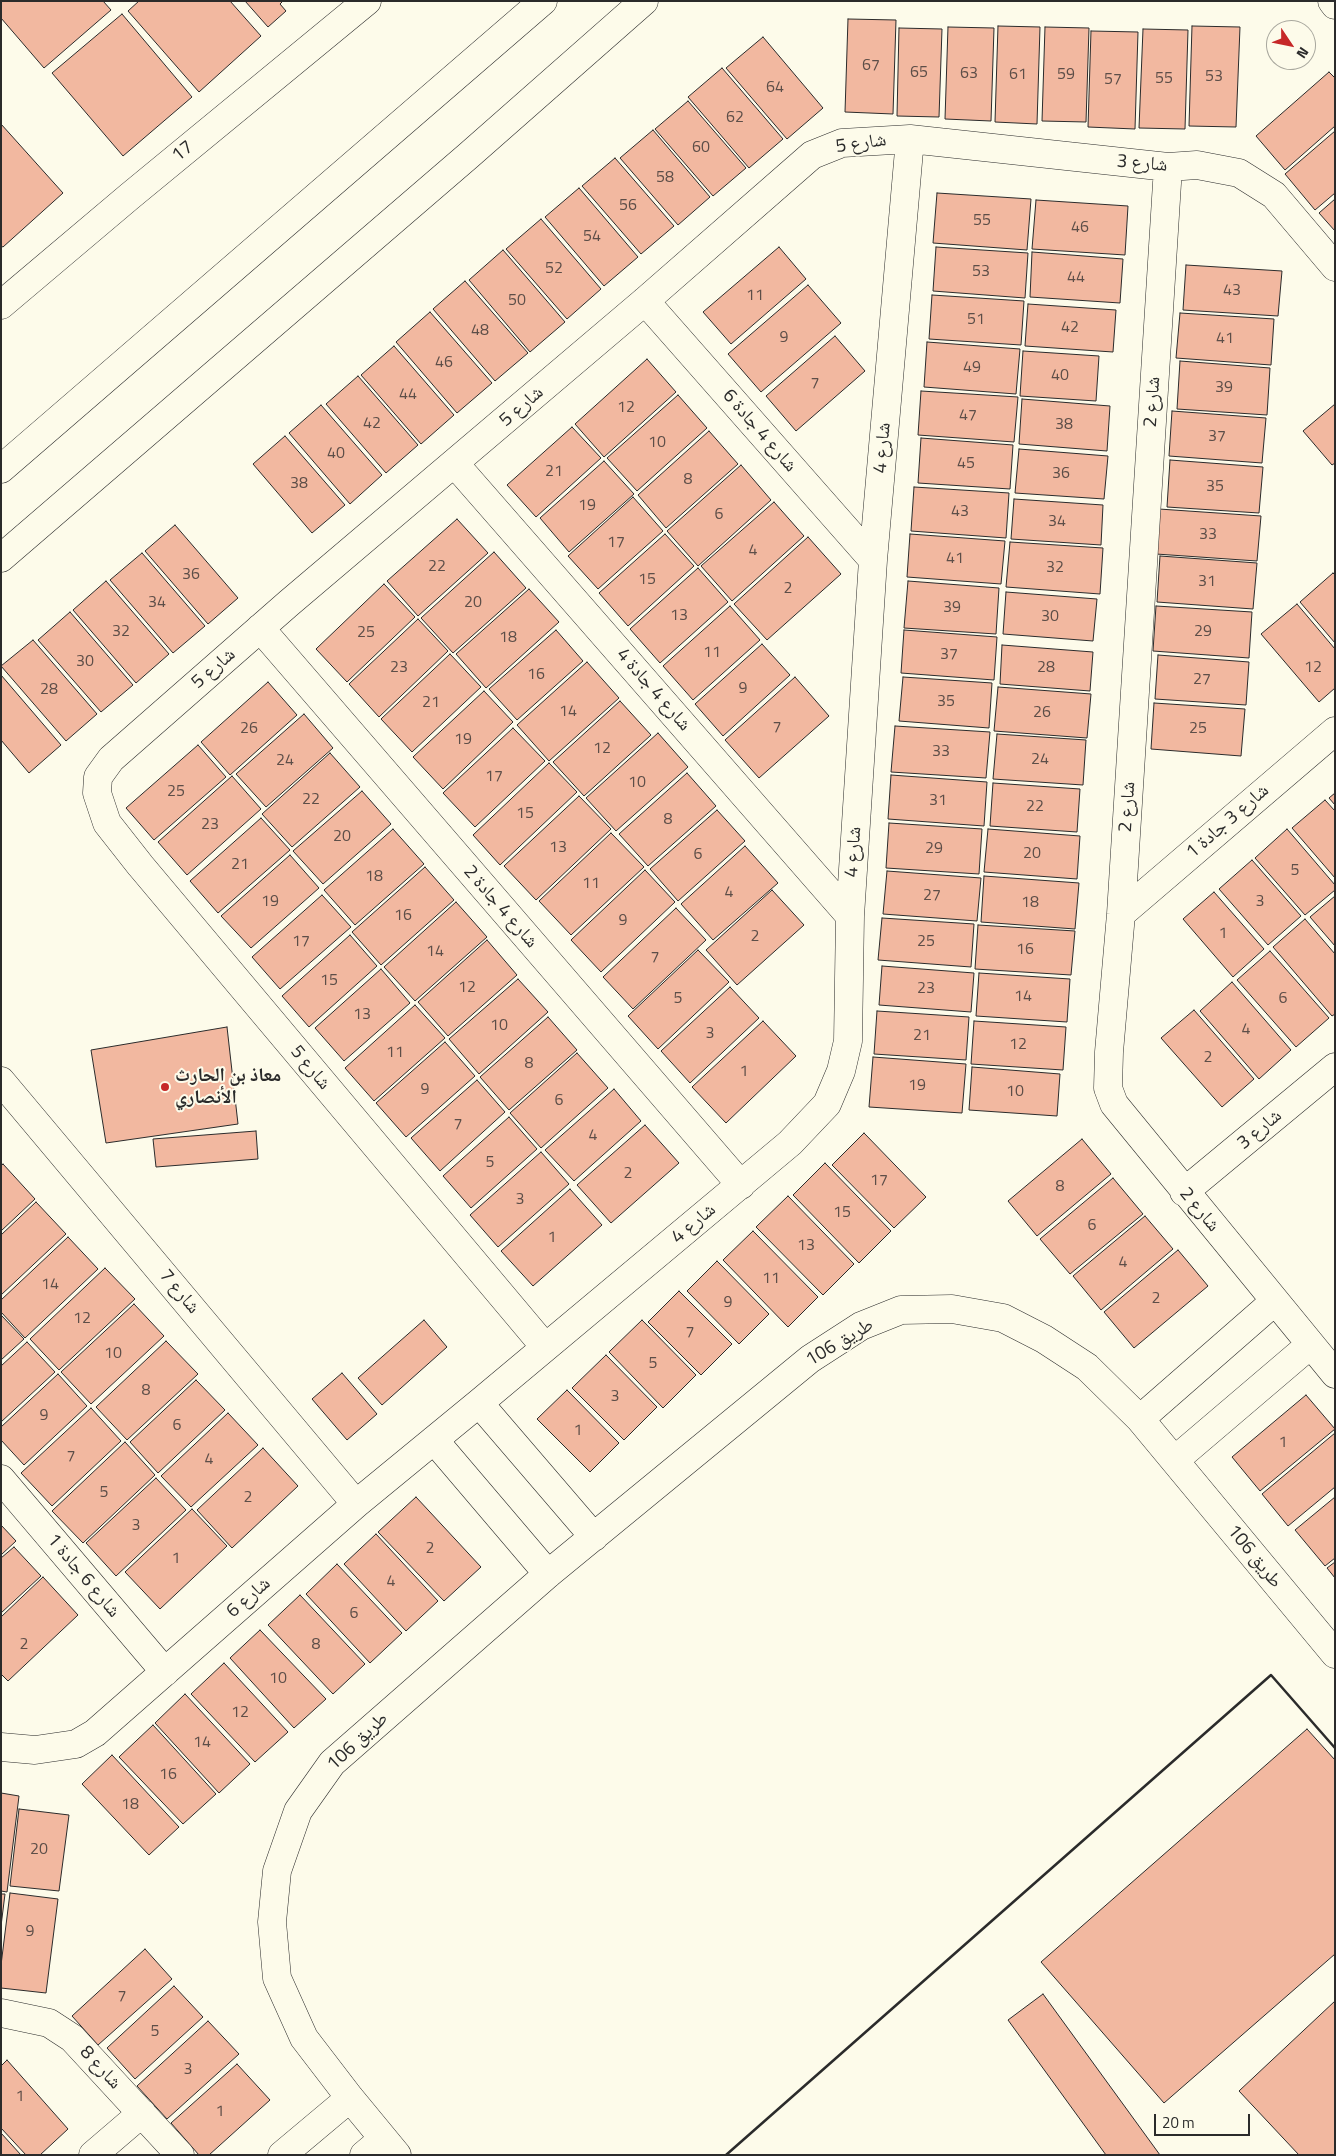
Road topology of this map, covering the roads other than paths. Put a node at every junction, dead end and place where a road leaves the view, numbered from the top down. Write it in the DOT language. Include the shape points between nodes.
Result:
graph roads {
  1 [pos="367,1"];
  2 [pos="544,1"];
  3 [pos="644,1"];
  4 [pos="1332,1"];
  5 [pos="1335,5"];
  6 [pos="910,139"];
  7 [pos="1168,167"];
  8 [pos="1335,267"];
  9 [pos="645,301"];
  10 [pos="1,305"];
  11 [pos="455,464"];
  12 [pos="1,469"];
  13 [pos="1,558"];
  14 [pos="873,560"];
  15 [pos="260,628"];
  16 [pos="1335,730"];
  17 [pos="1121,914"];
  18 [pos="850,916"];
  19 [pos="1335,1067"];
  20 [pos="1,1081"];
  21 [pos="741,1185"];
  22 [pos="1184,1192"];
  23 [pos="1275,1301"];
  24 [pos="1310,1345"];
  25 [pos="545,1348"];
  26 [pos="1333,1369"];
  27 [pos="479,1403"];
  28 [pos="1140,1419"];
  29 [pos="434,1440"];
  30 [pos="1175,1460"];
  31 [pos="1,1479"];
  32 [pos="356,1504"];
  33 [pos="594,1537"];
  34 [pos="548,1574"];
  35 [pos="1335,1654"];
  36 [pos="165,1672"];
  37 [pos="1,1747"];
  38 [pos="1,2013"];
  39 [pos="350,2098"];
  40 [pos="142,2113"];
  41 [pos="381,2149"];
  42 [pos="93,2155"];
  43 [pos="180,2155"];
  44 [pos="282,2155"];
  1 -- 10 [label="street, 17"];
  2 -- 12 [label="street"];
  3 -- 13 [label="street"];
  4 -- 5 [label="street"];
  6 -- 7 [label="street, شارع 3"];
  6 -- 9 [label="street, شارع 5" via="842,144 812,155"];
  6 -- 14 [label="street, شارع 4"];
  7 -- 8 [label="street, شارع 3" via="1196,166 1239,172 1274,195"];
  7 -- 17 [label="street, شارع 2"];
  9 -- 11 [label="street, شارع 5"];
  9 -- 14 [label="street, شارع 4 جادة 6"];
  11 -- 15 [label="street, شارع 5"];
  11 -- 18 [label="street, شارع 4 جادة 4"];
  14 -- 18 [label="street, شارع 4"];
  15 -- 21 [label="street, شارع 4 جادة 2"];
  15 -- 25 [label="street, شارع 5" via="111,759 98,777 97,793 107,823"];
  16 -- 17 [label="street, شارع 3 جادة 1"];
  17 -- 22 [label="street, شارع 2" via="1108,1088 1114,1104"];
  18 -- 21 [label="street, شارع 4" via="848,1041 841,1071 827,1104 790,1143"];
  19 -- 22 [label="street, شارع 3"];
  20 -- 32 [label="street, شارع 7"];
  21 -- 25 [label="street, شارع 4"];
  22 -- 23 [label="street, شارع 2"];
  23 -- 24 [label="street, شارع 2"];
  23 -- 28 [label="street"];
  24 -- 26 [label="street, شارع 2"];
  24 -- 30 [label="street"];
  25 -- 27 [label="street, شارع 4"];
  27 -- 29 [label="street, شارع 6"];
  27 -- 33 [label="street"];
  28 -- 30 [label="street, طريق 106"];
  28 -- 33 [label="street, طريق 106" via="1087,1367 1044,1339 1003,1318 952,1309 900,1310 861,1326 810,1359"];
  29 -- 32 [label="street, شارع 6"];
  29 -- 34 [label="street"];
  30 -- 35 [label="street, طريق 106"];
  31 -- 36 [label="street, شارع 6 جادة 1"];
  32 -- 36 [label="street, شارع 6"];
  33 -- 34 [label="street, طريق 106"];
  34 -- 39 [label="street, طريق 106" via="332,1763 298,1811 277,1871 272,1922 277,1978 304,2038"];
  36 -- 37 [label="street, شارع 6" via="95,1733 76,1744 35,1750"];
  38 -- 40 [label="street, شارع 8" via="49,2023 72,2038"];
  39 -- 41 [label="street, طريق 106"];
  39 -- 44 [label="street"];
  40 -- 42 [label="street"];
  40 -- 43 [label="street, شارع 8"];
}
